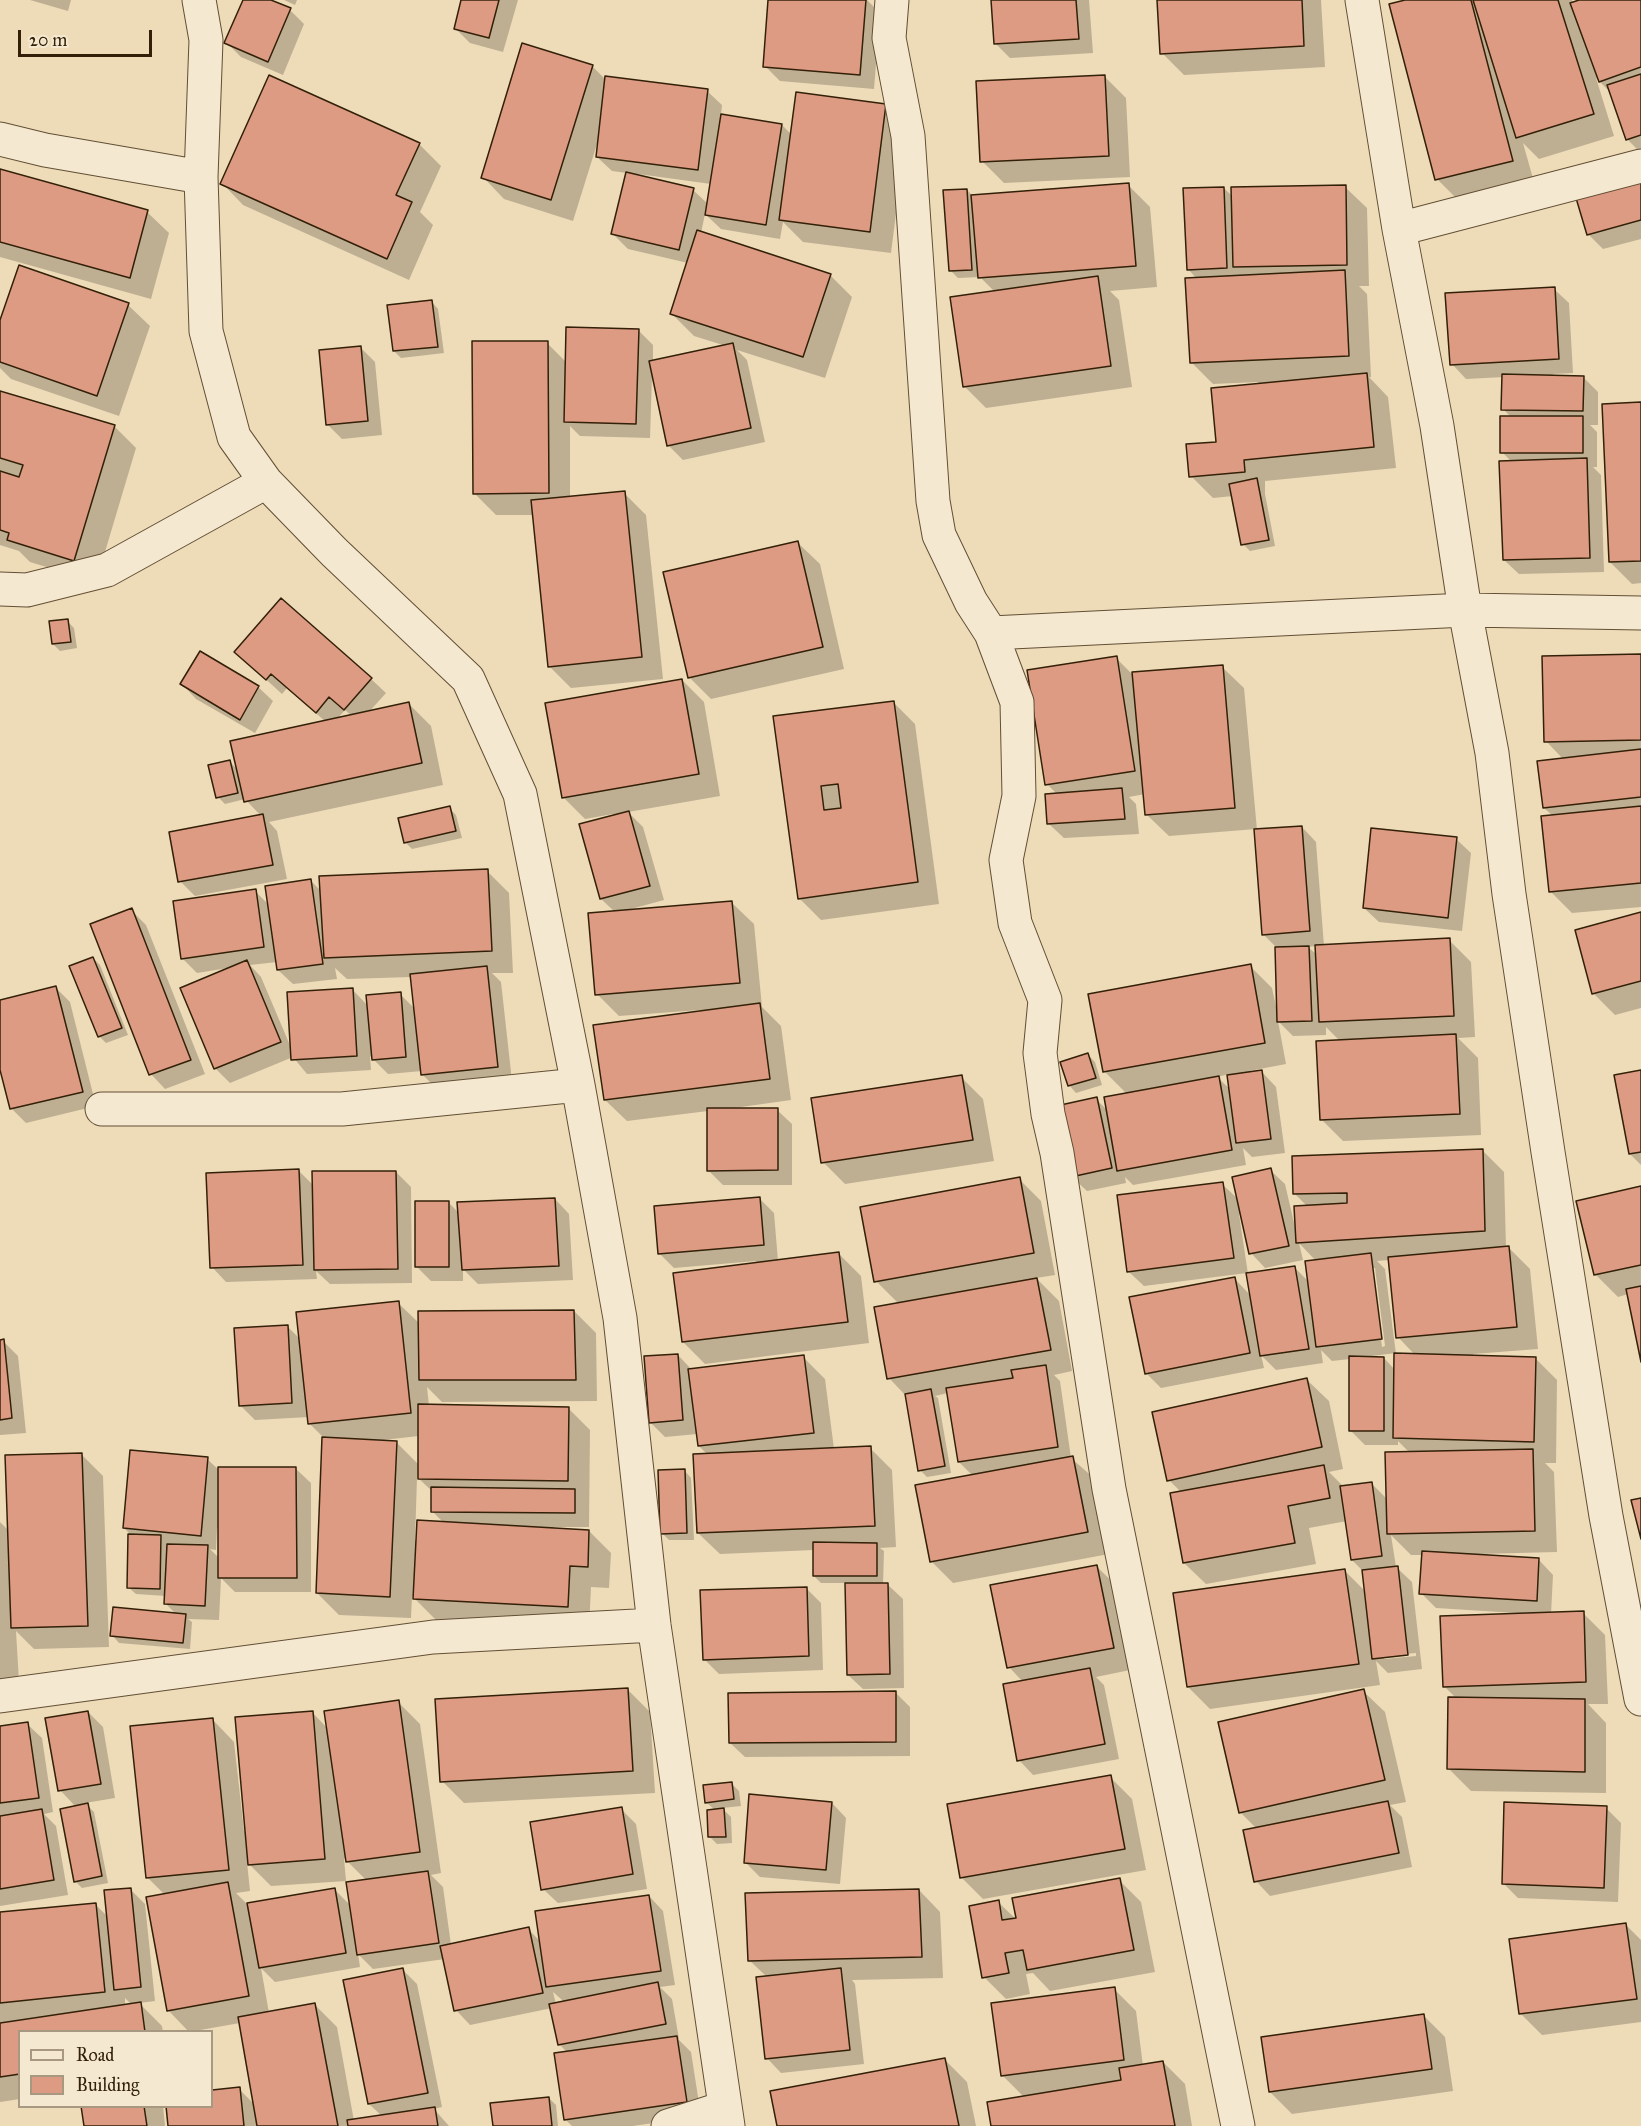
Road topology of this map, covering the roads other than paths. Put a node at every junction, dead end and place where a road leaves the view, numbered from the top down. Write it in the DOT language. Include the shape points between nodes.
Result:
graph roads {
  1 [pos="199,0"];
  2 [pos="892,0"];
  3 [pos="1362,0"];
  4 [pos="0,140"];
  5 [pos="1641,166"];
  6 [pos="201,177"];
  7 [pos="1399,229"];
  8 [pos="266,482"];
  9 [pos="0,589"];
  10 [pos="1464,610"];
  11 [pos="1641,613"];
  12 [pos="991,633"];
  13 [pos="578,1085"];
  14 [pos="102,1109"];
  15 [pos="654,1625"];
  16 [pos="0,1696"];
  17 [pos="1641,1699"];
  18 [pos="726,2117"];
  19 [pos="668,2126"];
  20 [pos="1238,2126"];
  1 -- 6 [label="street" via="206,40"];
  2 -- 12 [label="street" via="889,38 908,136 933,501 939,535 971,602"];
  3 -- 7 [label="street"];
  4 -- 6 [label="street"];
  5 -- 7 [label="street"];
  6 -- 8 [label="street" via="206,331 234,437"];
  7 -- 10 [label="street" via="1437,426"];
  8 -- 9 [label="street" via="107,570 27,590"];
  8 -- 13 [label="street" via="468,679 520,794"];
  10 -- 11 [label="street"];
  10 -- 12 [label="street"];
  10 -- 17 [label="street" via="1492,753 1509,894 1606,1516"];
  12 -- 20 [label="street" via="1017,702 1019,796 1006,860 1015,923 1045,1000 1040,1053 1047,1114 1057,1153 1108,1489"];
  13 -- 14 [label="street" via="342,1109"];
  13 -- 15 [label="street" via="620,1318"];
  15 -- 16 [label="street" via="433,1637"];
  15 -- 18 [label="street"];
  18 -- 19 [label="street"];
}
